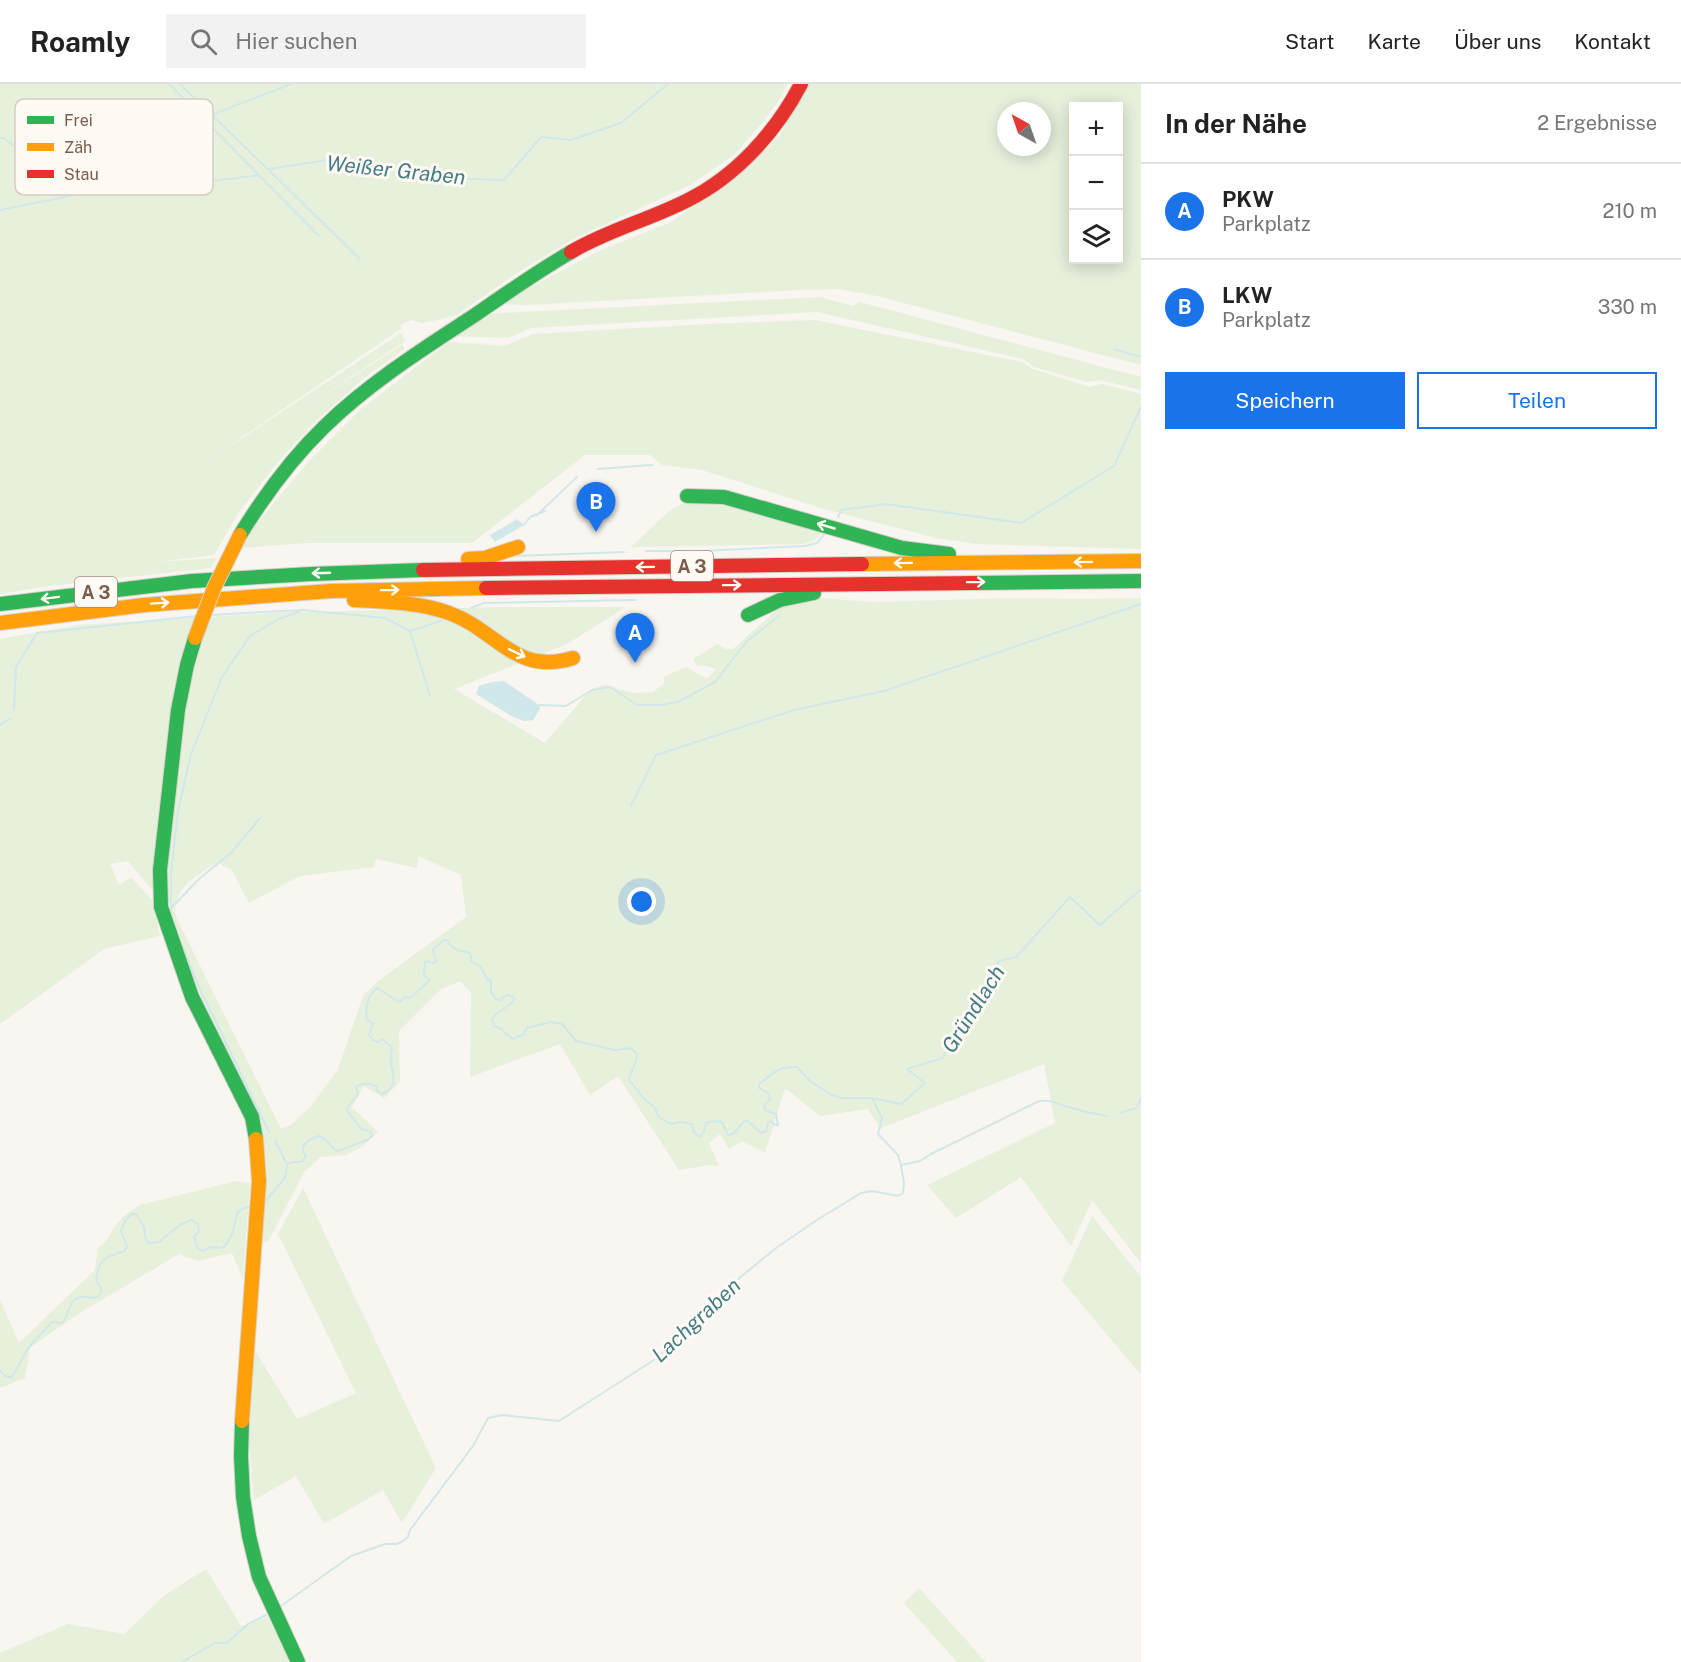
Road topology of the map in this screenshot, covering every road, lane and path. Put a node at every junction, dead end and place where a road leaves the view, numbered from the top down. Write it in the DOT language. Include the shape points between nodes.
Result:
graph roads {
  1 [pos="801,84"];
  2 [pos="687,496"];
  3 [pos="518,547"];
  4 [pos="1141,561"];
  5 [pos="962,562"];
  6 [pos="422,570"];
  7 [pos="1141,581"];
  8 [pos="855,584"];
  9 [pos="331,591"];
  10 [pos="0,604"];
  11 [pos="748,615"];
  12 [pos="0,623"];
  13 [pos="573,658"];
  14 [pos="298,1662"];
  1 -- 14 [label="main road, bridge" via="780,120 732,171 691,198 590,241 548,265 428,346 357,398 325,427 259,504 214,588 195,638 178,710 160,870 162,912 192,997 252,1117 257,1138 242,1414 243,1497 259,1577"];
  5 -- 2 [label="main road, one-way" via="954,555 903,548 724,497"];
  3 -- 6 [label="main road" via="485,558 434,561"];
  4 -- 5 [label="main road, A 3, one-way"];
  5 -- 6 [label="main road, A 3, one-way"];
  6 -- 10 [label="main road, A 3, one-way" via="192,581"];
  8 -- 7 [label="main road, A 3, one-way"];
  9 -- 8 [label="main road, A 3, one-way"];
  8 -- 11 [label="main road" via="840,592 779,599"];
  12 -- 9 [label="main road, A 3, one-way" via="144,604"];
  9 -- 13 [label="main road, one-way" via="347,600 447,612 511,651 537,662"];
}
